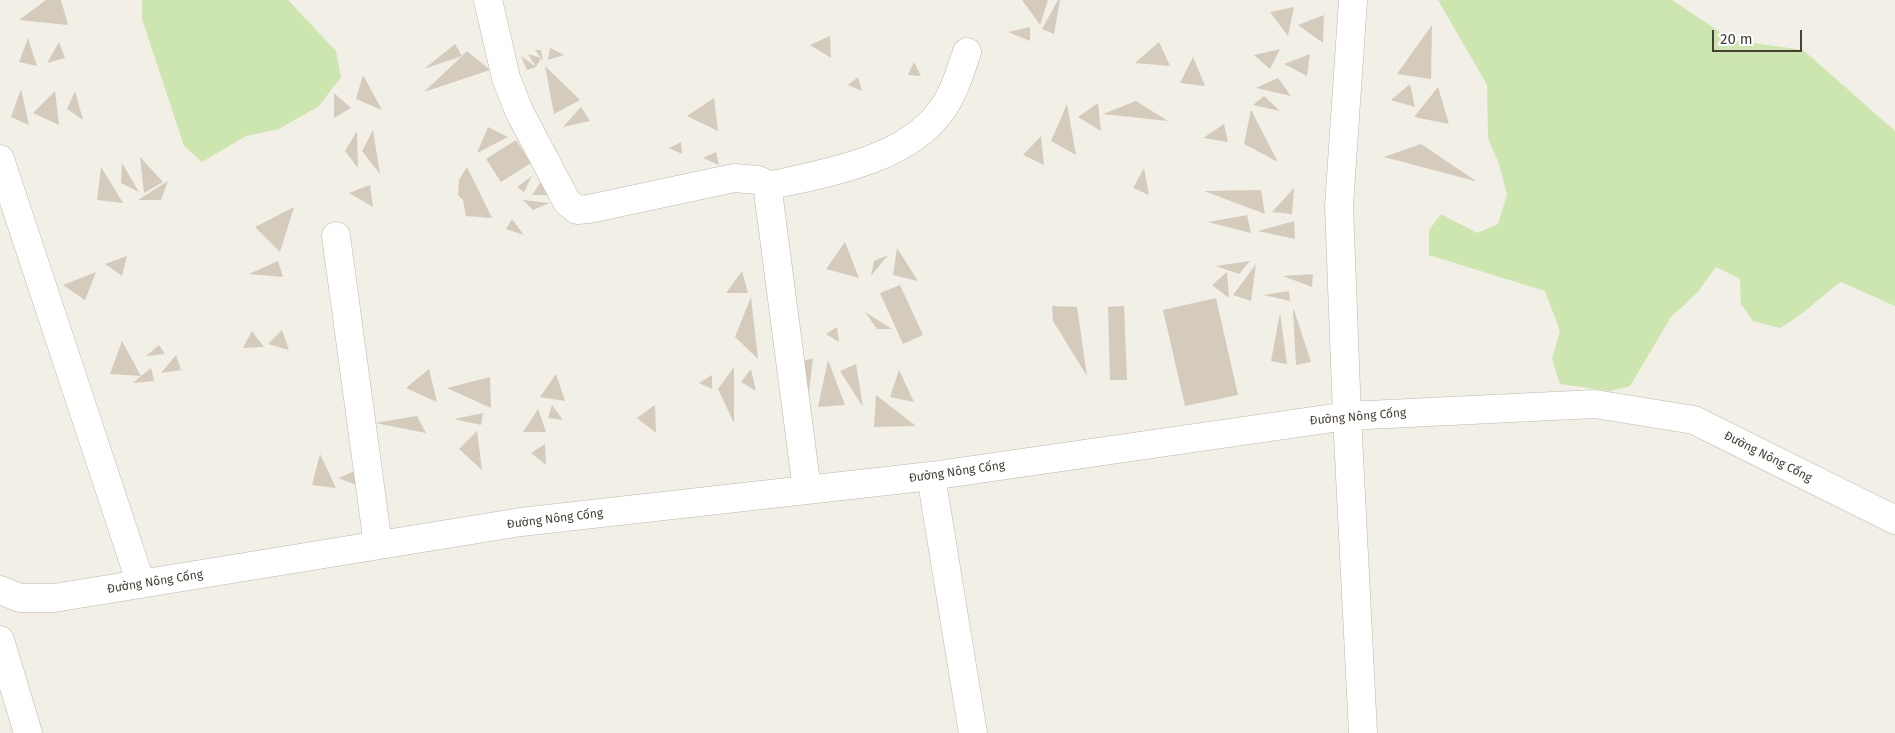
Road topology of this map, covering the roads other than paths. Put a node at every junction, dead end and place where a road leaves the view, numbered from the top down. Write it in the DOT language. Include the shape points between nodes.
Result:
graph roads {
  1 [pos="488,0"];
  2 [pos="1353,0"];
  3 [pos="967,52"];
  4 [pos="0,159"];
  5 [pos="768,186"];
  6 [pos="336,236"];
  7 [pos="1347,416"];
  8 [pos="931,476"];
  9 [pos="807,490"];
  10 [pos="1895,520"];
  11 [pos="378,545"];
  12 [pos="141,584"];
  13 [pos="0,590"];
  14 [pos="0,640"];
  15 [pos="28,733"];
  16 [pos="973,733"];
  17 [pos="1363,733"];
  1 -- 5 [label="street" via="506,78 519,111 567,202 573,207 589,209 734,178 762,181"];
  2 -- 7 [label="street" via="1340,206"];
  3 -- 5 [label="street" via="950,98 922,133 876,157"];
  4 -- 12 [label="street"];
  5 -- 9 [label="street"];
  6 -- 11 [label="street"];
  7 -- 8 [label="street, Đường Nông Cống"];
  7 -- 10 [label="street, Đường Nông Cống" via="1595,404 1694,420"];
  7 -- 17 [label="street"];
  8 -- 9 [label="street, Đường Nông Cống"];
  8 -- 16 [label="street"];
  9 -- 11 [label="street, Đường Nông Cống" via="521,522"];
  11 -- 12 [label="street, Đường Nông Cống"];
  12 -- 13 [label="street, Đường Nông Cống" via="54,598 20,598"];
  14 -- 15 [label="street"];
}
